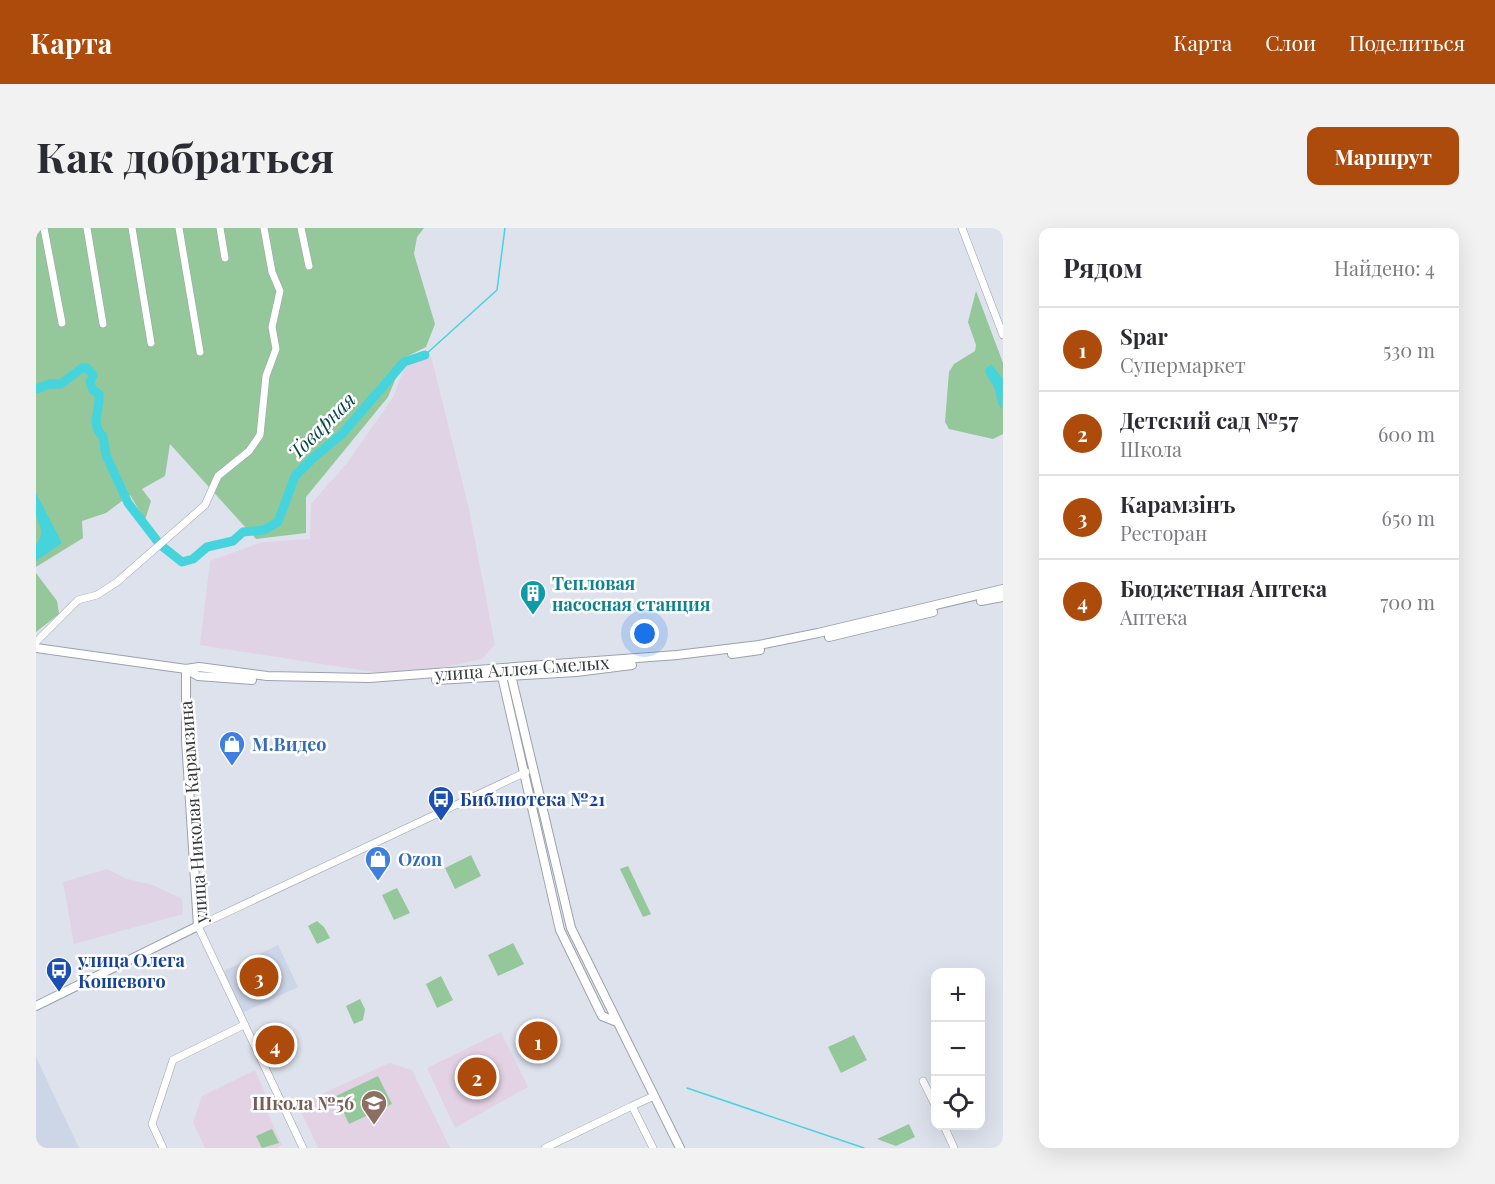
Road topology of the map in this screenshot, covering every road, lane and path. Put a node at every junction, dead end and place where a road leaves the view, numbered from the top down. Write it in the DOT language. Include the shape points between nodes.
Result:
graph roads {
  1 [pos="44,228"];
  2 [pos="87,228"];
  3 [pos="132,228"];
  4 [pos="178,228"];
  5 [pos="220,228"];
  6 [pos="264,228"];
  7 [pos="301,228"];
  8 [pos="962,228"];
  9 [pos="225,258"];
  10 [pos="309,266"];
  11 [pos="62,323"];
  12 [pos="103,324"];
  13 [pos="1003,335"];
  14 [pos="151,343"];
  15 [pos="200,352"];
  16 [pos="1003,590"];
  17 [pos="1003,597"];
  18 [pos="36,642"];
  19 [pos="36,648"];
  20 [pos="186,669"];
  21 [pos="506,672"];
  22 [pos="526,772"];
  23 [pos="538,803"];
  24 [pos="198,926"];
  25 [pos="36,1006"];
  26 [pos="611,1011"];
  27 [pos="602,1016"];
  28 [pos="617,1022"];
  29 [pos="244,1025"];
  30 [pos="923,1081"];
  31 [pos="654,1096"];
  32 [pos="931,1097"];
  33 [pos="632,1106"];
  34 [pos="947,1130"];
  35 [pos="163,1148"];
  36 [pos="303,1148"];
  37 [pos="545,1148"];
  38 [pos="653,1148"];
  39 [pos="680,1148"];
  40 [pos="954,1148"];
  1 -- 11 [label="street"];
  2 -- 12 [label="street"];
  3 -- 14 [label="street"];
  4 -- 15 [label="street"];
  5 -- 9 [label="street"];
  6 -- 18 [label="street" via="272,272 280,291 272,327 276,349 266,376 260,435 249,451 218,476 205,506 117,582 97,595 78,600"];
  7 -- 10 [label="street"];
  8 -- 13 [label="street"];
  16 -- 21 [label="main road, улица Аллея Смелых" via="759,645"];
  17 -- 21 [label="main road" via="745,653 576,672"];
  19 -- 20 [label="main road, улица Аллея Смелых"];
  20 -- 21 [label="main road, улица Аллея Смелых" via="361,678"];
  20 -- 24 [label="main road, улица Николая Карамзина" via="186,740"];
  21 -- 22 [label="main road"];
  21 -- 23 [label="main road"];
  22 -- 23 [label="main road"];
  22 -- 24 [label="street"];
  23 -- 26 [label="main road" via="571,928"];
  23 -- 27 [label="main road" via="560,930"];
  24 -- 25 [label="main road"];
  24 -- 29 [label="street, улица Николая Карамзина"];
  26 -- 27 [label="main road"];
  26 -- 28 [label="main road"];
  27 -- 28 [label="main road"];
  28 -- 31 [label="main road"];
  29 -- 35 [label="street" via="173,1060 152,1124"];
  29 -- 36 [label="street, улица Николая Карамзина"];
  30 -- 32 [label="street"];
  31 -- 33 [label="street"];
  31 -- 39 [label="main road"];
  33 -- 37 [label="street"];
  33 -- 38 [label="street"];
  34 -- 40 [label="street"];
}
